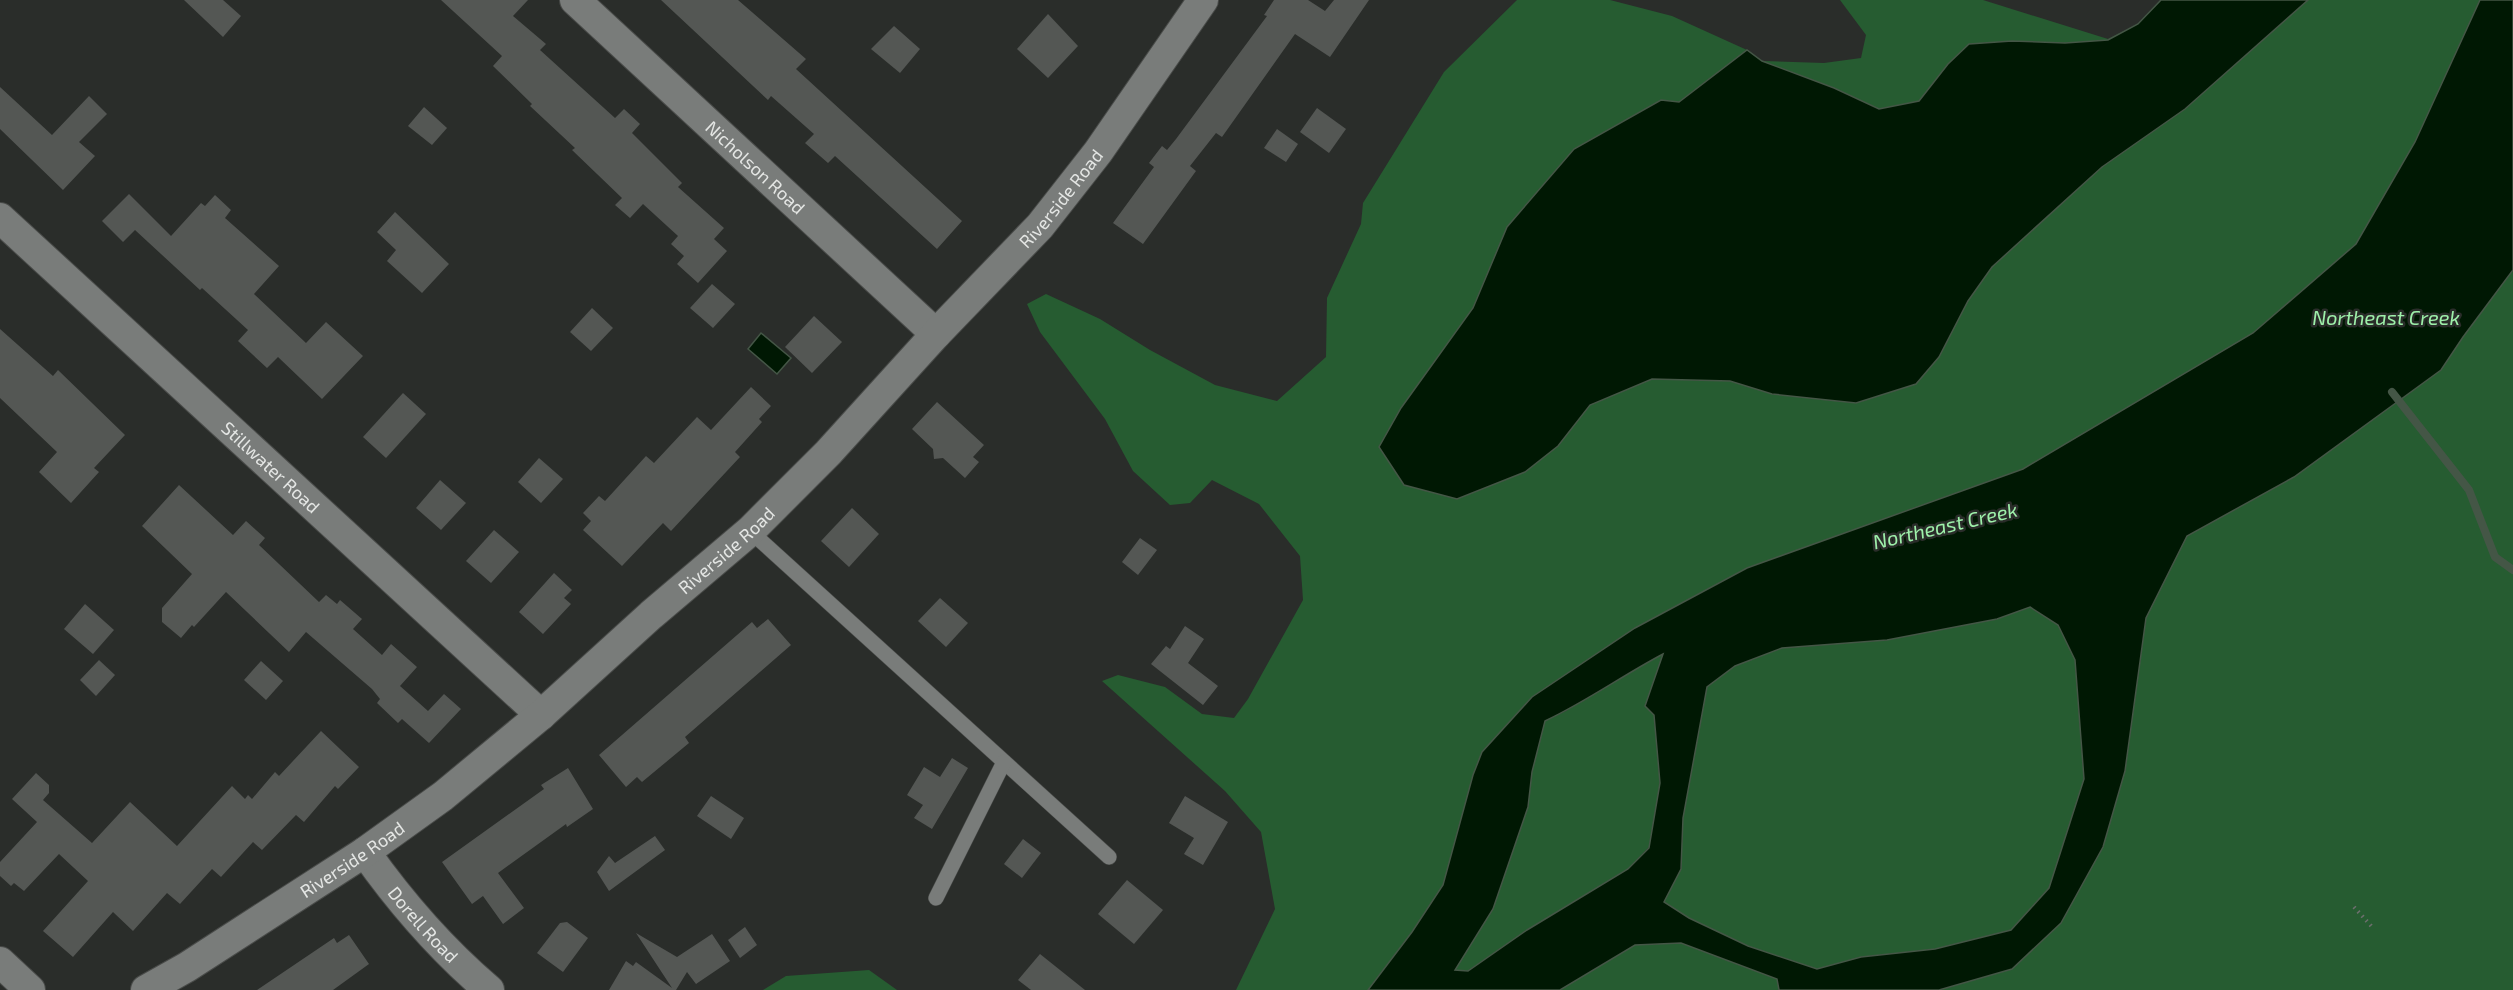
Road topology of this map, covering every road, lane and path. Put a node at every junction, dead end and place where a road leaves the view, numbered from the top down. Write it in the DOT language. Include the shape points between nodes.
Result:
graph roads {
  1 [pos="575,0"];
  2 [pos="1203,0"];
  3 [pos="0,218"];
  4 [pos="936,334"];
  5 [pos="750,531"];
  6 [pos="541,715"];
  7 [pos="1004,762"];
  8 [pos="365,852"];
  9 [pos="1109,857"];
  10 [pos="936,898"];
  11 [pos="2354,907"];
  12 [pos="2374,929"];
  13 [pos="0,962"];
  14 [pos="30,990"];
  15 [pos="146,990"];
  16 [pos="489,990"];
  1 -- 4 [label="street, Nicholson Road"];
  2 -- 4 [label="street, Riverside Road" via="1098,152 1040,226"];
  3 -- 6 [label="street, Stillwater Road"];
  4 -- 5 [label="street, Riverside Road" via="828,453"];
  5 -- 6 [label="street, Riverside Road"];
  5 -- 7 [label="lane"];
  6 -- 8 [label="street, Riverside Road" via="442,796"];
  7 -- 9 [label="lane"];
  7 -- 10 [label="lane"];
  8 -- 15 [label="street, Riverside Road"];
  8 -- 16 [label="street, Dorell Road" via="443,949"];
  11 -- 12 [label="path"];
  13 -- 14 [label="street"];
}
